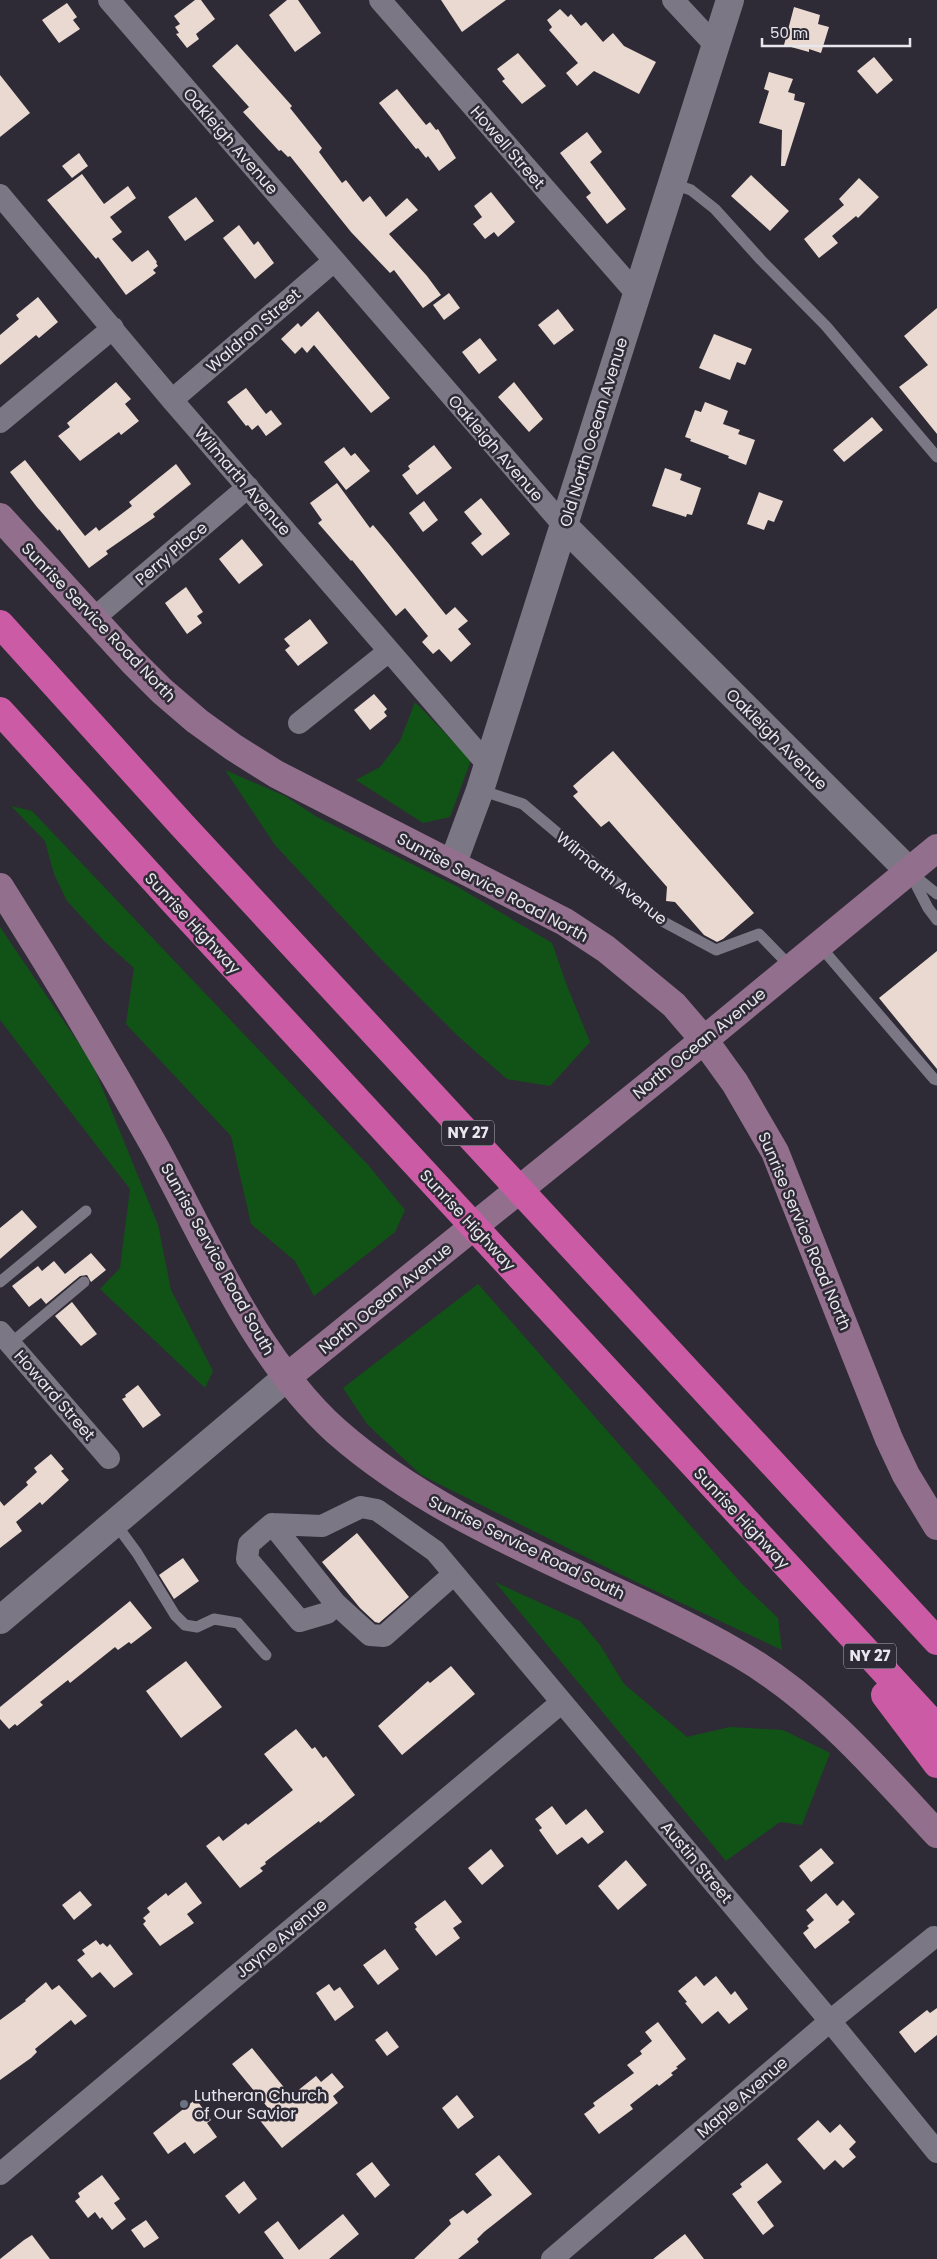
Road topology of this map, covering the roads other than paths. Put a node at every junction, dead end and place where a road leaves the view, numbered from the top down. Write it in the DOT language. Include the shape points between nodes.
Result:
graph roads {
  1 [pos="109,0"];
  2 [pos="380,0"];
  3 [pos="673,0"];
  4 [pos="730,0"];
  5 [pos="715,45"];
  6 [pos="671,183"];
  7 [pos="0,195"];
  8 [pos="334,260"];
  9 [pos="636,293"];
  10 [pos="112,328"];
  11 [pos="172,400"];
  12 [pos="0,422"];
  13 [pos="937,457"];
  14 [pos="248,488"];
  15 [pos="0,517"];
  16 [pos="565,527"];
  17 [pos="93,619"];
  18 [pos="0,624"];
  19 [pos="389,652"];
  20 [pos="0,710"];
  21 [pos="299,723"];
  22 [pos="484,778"];
  23 [pos="937,848"];
  24 [pos="453,863"];
  25 [pos="908,871"];
  26 [pos="0,886"];
  27 [pos="937,894"];
  28 [pos="937,920"];
  29 [pos="818,944"];
  30 [pos="791,967"];
  31 [pos="704,1040"];
  32 [pos="937,1080"];
  33 [pos="86,1211"];
  34 [pos="0,1282"];
  35 [pos="84,1282"];
  36 [pos="5,1338"];
  37 [pos="287,1377"];
  38 [pos="109,1458"];
  39 [pos="114,1522"];
  40 [pos="272,1524"];
  41 [pos="937,1526"];
  42 [pos="454,1574"];
  43 [pos="802,1583"];
  44 [pos="336,1604"];
  45 [pos="0,1620"];
  46 [pos="937,1641"];
  47 [pos="266,1655"];
  48 [pos="562,1702"];
  49 [pos="937,1728"];
  50 [pos="937,1764"];
  51 [pos="937,1834"];
  52 [pos="934,1937"];
  53 [pos="830,2021"];
  54 [pos="937,2152"];
  55 [pos="0,2174"];
  56 [pos="552,2259"];
  1 -- 8 [label="street, Oakleigh Avenue"];
  2 -- 9 [label="street, Howell Street"];
  3 -- 5 [label="street"];
  4 -- 5 [label="street, Old North Ocean Avenue"];
  5 -- 6 [label="street, Old North Ocean Avenue"];
  6 -- 9 [label="street, Old North Ocean Avenue"];
  6 -- 13 [label="lane" via="691,190 715,210 826,326"];
  7 -- 10 [label="street, Wilmarth Avenue"];
  8 -- 11 [label="street, Waldron Street"];
  8 -- 16 [label="street, Oakleigh Avenue"];
  9 -- 16 [label="street, Old North Ocean Avenue"];
  10 -- 11 [label="street, Wilmarth Avenue"];
  10 -- 12 [label="street"];
  11 -- 14 [label="street, Wilmarth Avenue"];
  14 -- 17 [label="street, Perry Place"];
  14 -- 19 [label="street, Wilmarth Avenue"];
  15 -- 17 [label="main road, Sunrise Service Road North"];
  16 -- 22 [label="street, Old North Ocean Avenue"];
  16 -- 25 [label="street, Oakleigh Avenue"];
  17 -- 24 [label="main road, Sunrise Service Road North" via="162,691 233,747 276,774"];
  18 -- 46 [label="highway, NY 27"];
  19 -- 21 [label="street"];
  19 -- 22 [label="street, Wilmarth Avenue"];
  20 -- 43 [label="highway, Sunrise Highway / NY 27"];
  22 -- 24 [label="street, Old North Ocean Avenue"];
  22 -- 30 [label="lane, Wilmarth Avenue" via="523,804 662,921 716,950 759,934"];
  23 -- 25 [label="main road, North Ocean Avenue"];
  24 -- 31 [label="main road, Sunrise Service Road North" via="564,922 606,949 674,1005"];
  25 -- 27 [label="lane"];
  25 -- 28 [label="lane"];
  25 -- 29 [label="main road, North Ocean Avenue"];
  26 -- 37 [label="main road, Sunrise Service Road South" via="101,1052 262,1342"];
  29 -- 30 [label="main road, North Ocean Avenue"];
  29 -- 32 [label="lane"];
  30 -- 31 [label="main road, North Ocean Avenue"];
  31 -- 37 [label="main road, North Ocean Avenue"];
  31 -- 41 [label="main road, Sunrise Service Road North" via="735,1083 775,1152 888,1439"];
  33 -- 34 [label="lane"];
  35 -- 36 [label="lane"];
  36 -- 38 [label="street, Howard Street"];
  37 -- 39 [label="street, North Ocean Avenue"];
  37 -- 51 [label="main road, Sunrise Service Road South" via="336,1431 423,1496 493,1533 677,1620 742,1655 772,1676 836,1728"];
  39 -- 45 [label="street, North Ocean Avenue"];
  39 -- 47 [label="lane" via="175,1615 186,1625 197,1626 214,1619 238,1624"];
  40 -- 42 [label="street, Austin Street" via="322,1526 361,1507 377,1510 435,1551"];
  40 -- 44 [label="street"];
  40 -- 44 [label="street" via="249,1544 247,1559 300,1621 327,1613"];
  42 -- 44 [label="street" via="384,1636 370,1635"];
  42 -- 48 [label="street, Austin Street"];
  43 -- 49 [label="highway, Sunrise Highway / NY 27"];
  43 -- 50 [label="highway"];
  48 -- 53 [label="street, Austin Street"];
  48 -- 55 [label="street, Jayne Avenue"];
  52 -- 53 [label="street, Maple Avenue"];
  53 -- 54 [label="street, Austin Street"];
  53 -- 56 [label="street, Maple Avenue"];
}
